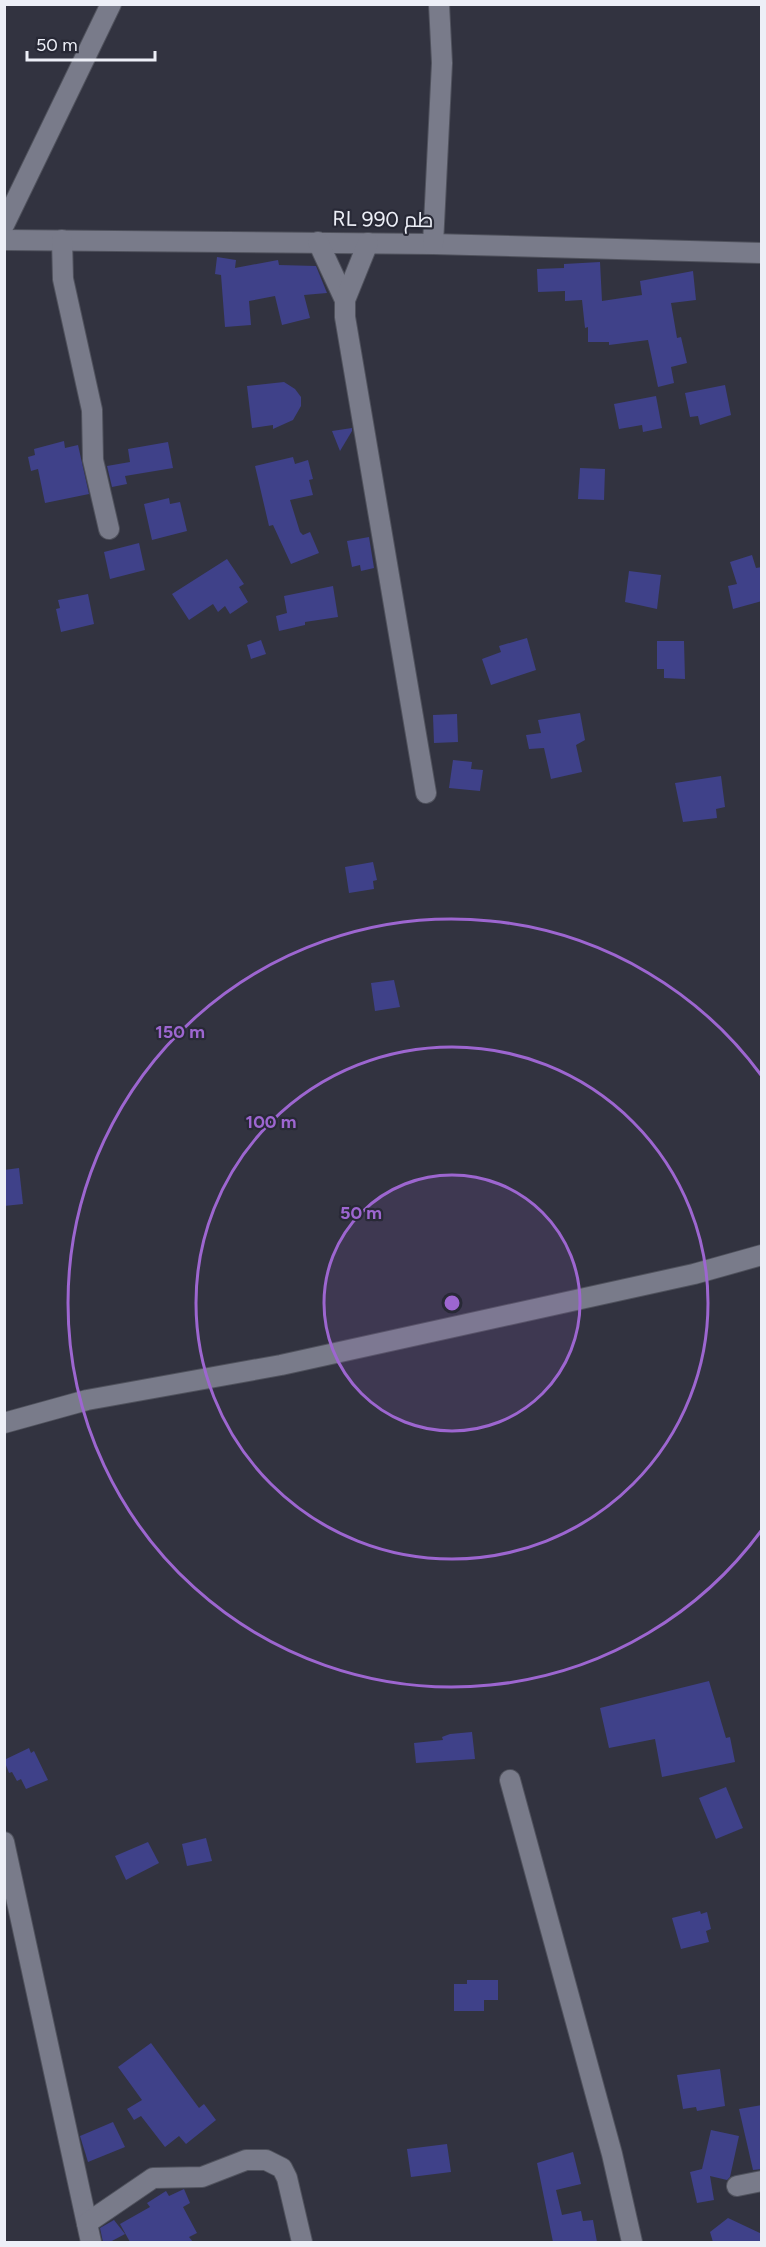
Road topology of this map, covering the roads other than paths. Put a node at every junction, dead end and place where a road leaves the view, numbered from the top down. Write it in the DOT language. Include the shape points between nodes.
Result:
graph roads {
  1 [pos="111,4"];
  2 [pos="440,4"];
  3 [pos="4,225"];
  4 [pos="4,240"];
  5 [pos="62,240"];
  6 [pos="318,242"];
  7 [pos="368,243"];
  8 [pos="434,243"];
  9 [pos="762,253"];
  10 [pos="345,300"];
  11 [pos="110,529"];
  12 [pos="426,793"];
  13 [pos="762,1255"];
  14 [pos="4,1423"];
  15 [pos="510,1779"];
  16 [pos="4,1842"];
  17 [pos="762,2181"];
  18 [pos="737,2186"];
  19 [pos="87,2223"];
  20 [pos="91,2242"];
  21 [pos="302,2242"];
  22 [pos="632,2242"];
  1 -- 3 [label="street"];
  2 -- 8 [label="street" via="441,87"];
  4 -- 5 [label="street, RL طم 990"];
  5 -- 6 [label="street, RL طم 990"];
  5 -- 11 [label="street" via="63,279 92,410 93,460"];
  6 -- 7 [label="street, RL طم 990"];
  6 -- 10 [label="street"];
  7 -- 8 [label="street, RL طم 990"];
  7 -- 10 [label="street"];
  8 -- 9 [label="street, RL طم 990"];
  10 -- 12 [label="street"];
  13 -- 14 [label="street" via="694,1274 281,1365 87,1400"];
  15 -- 22 [label="street" via="612,2154"];
  16 -- 19 [label="street"];
  17 -- 18 [label="street"];
  19 -- 20 [label="street"];
  19 -- 21 [label="street" via="153,2178 202,2177 246,2160 266,2160 282,2168 287,2178"];
}
